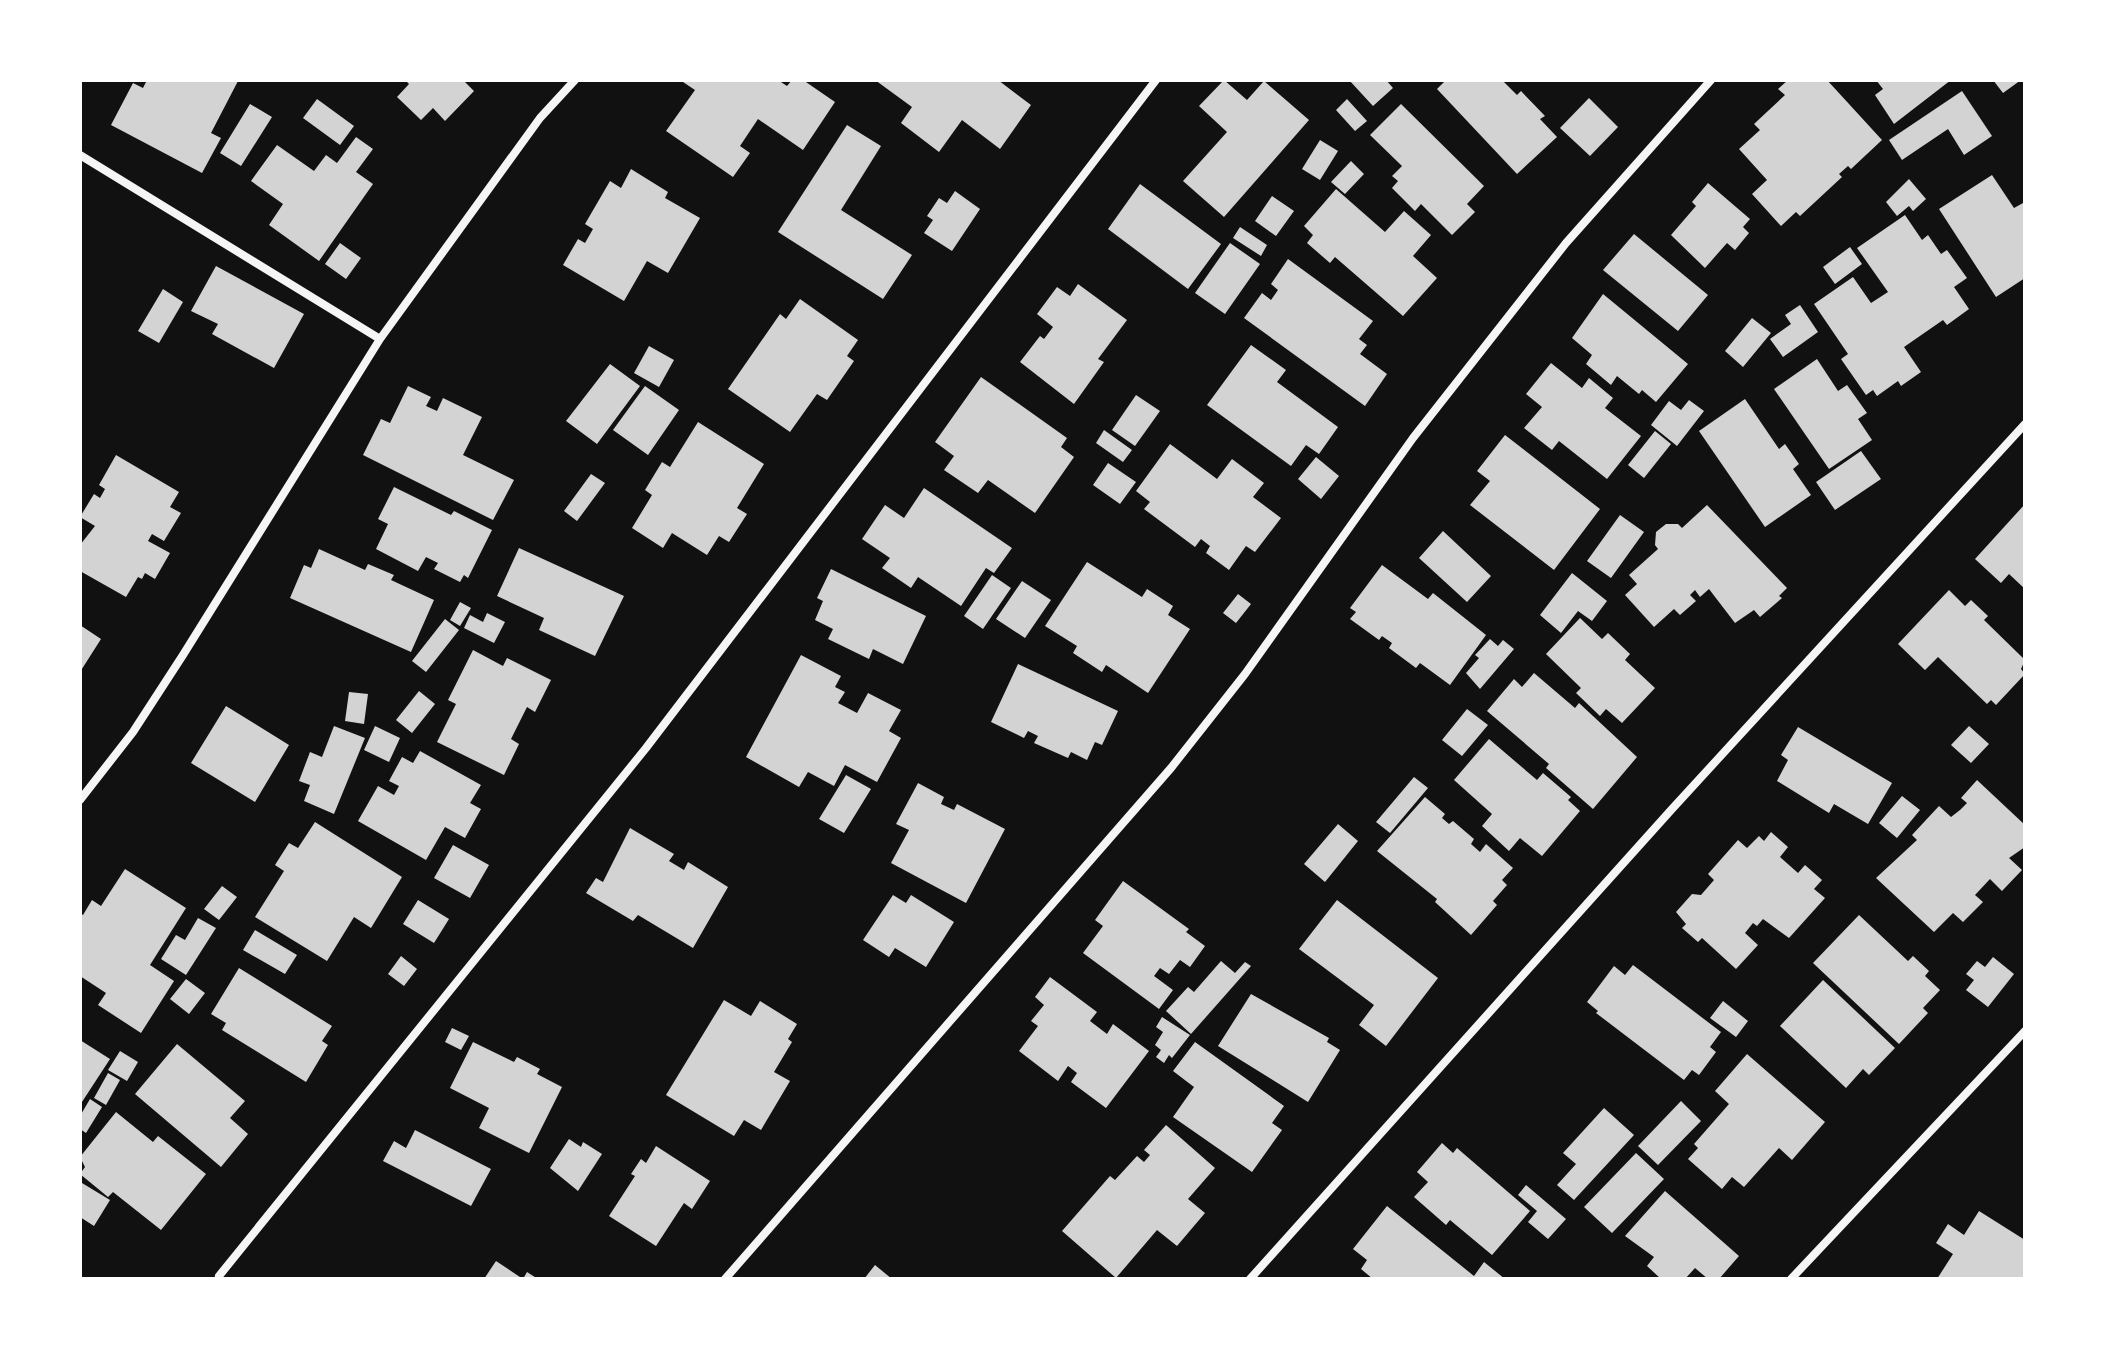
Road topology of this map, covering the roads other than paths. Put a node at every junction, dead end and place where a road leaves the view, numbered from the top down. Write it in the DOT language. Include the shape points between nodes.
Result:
graph roads {
  1 [pos="575,80"];
  2 [pos="1156,80"];
  3 [pos="1711,80"];
  4 [pos="80,155"];
  5 [pos="380,339"];
  6 [pos="2025,424"];
  7 [pos="80,800"];
  8 [pos="2025,1031"];
  9 [pos="219,1276"];
  10 [pos="725,1279"];
  11 [pos="1250,1279"];
  12 [pos="1791,1279"];
  1 -- 5 [label="street" via="540,118"];
  2 -- 9 [label="street" via="646,748"];
  3 -- 10 [label="street" via="1566,243 1413,438 1245,674 1171,768"];
  4 -- 5 [label="street"];
  5 -- 7 [label="street" via="133,732"];
  6 -- 11 [label="street"];
  8 -- 12 [label="street"];
}
